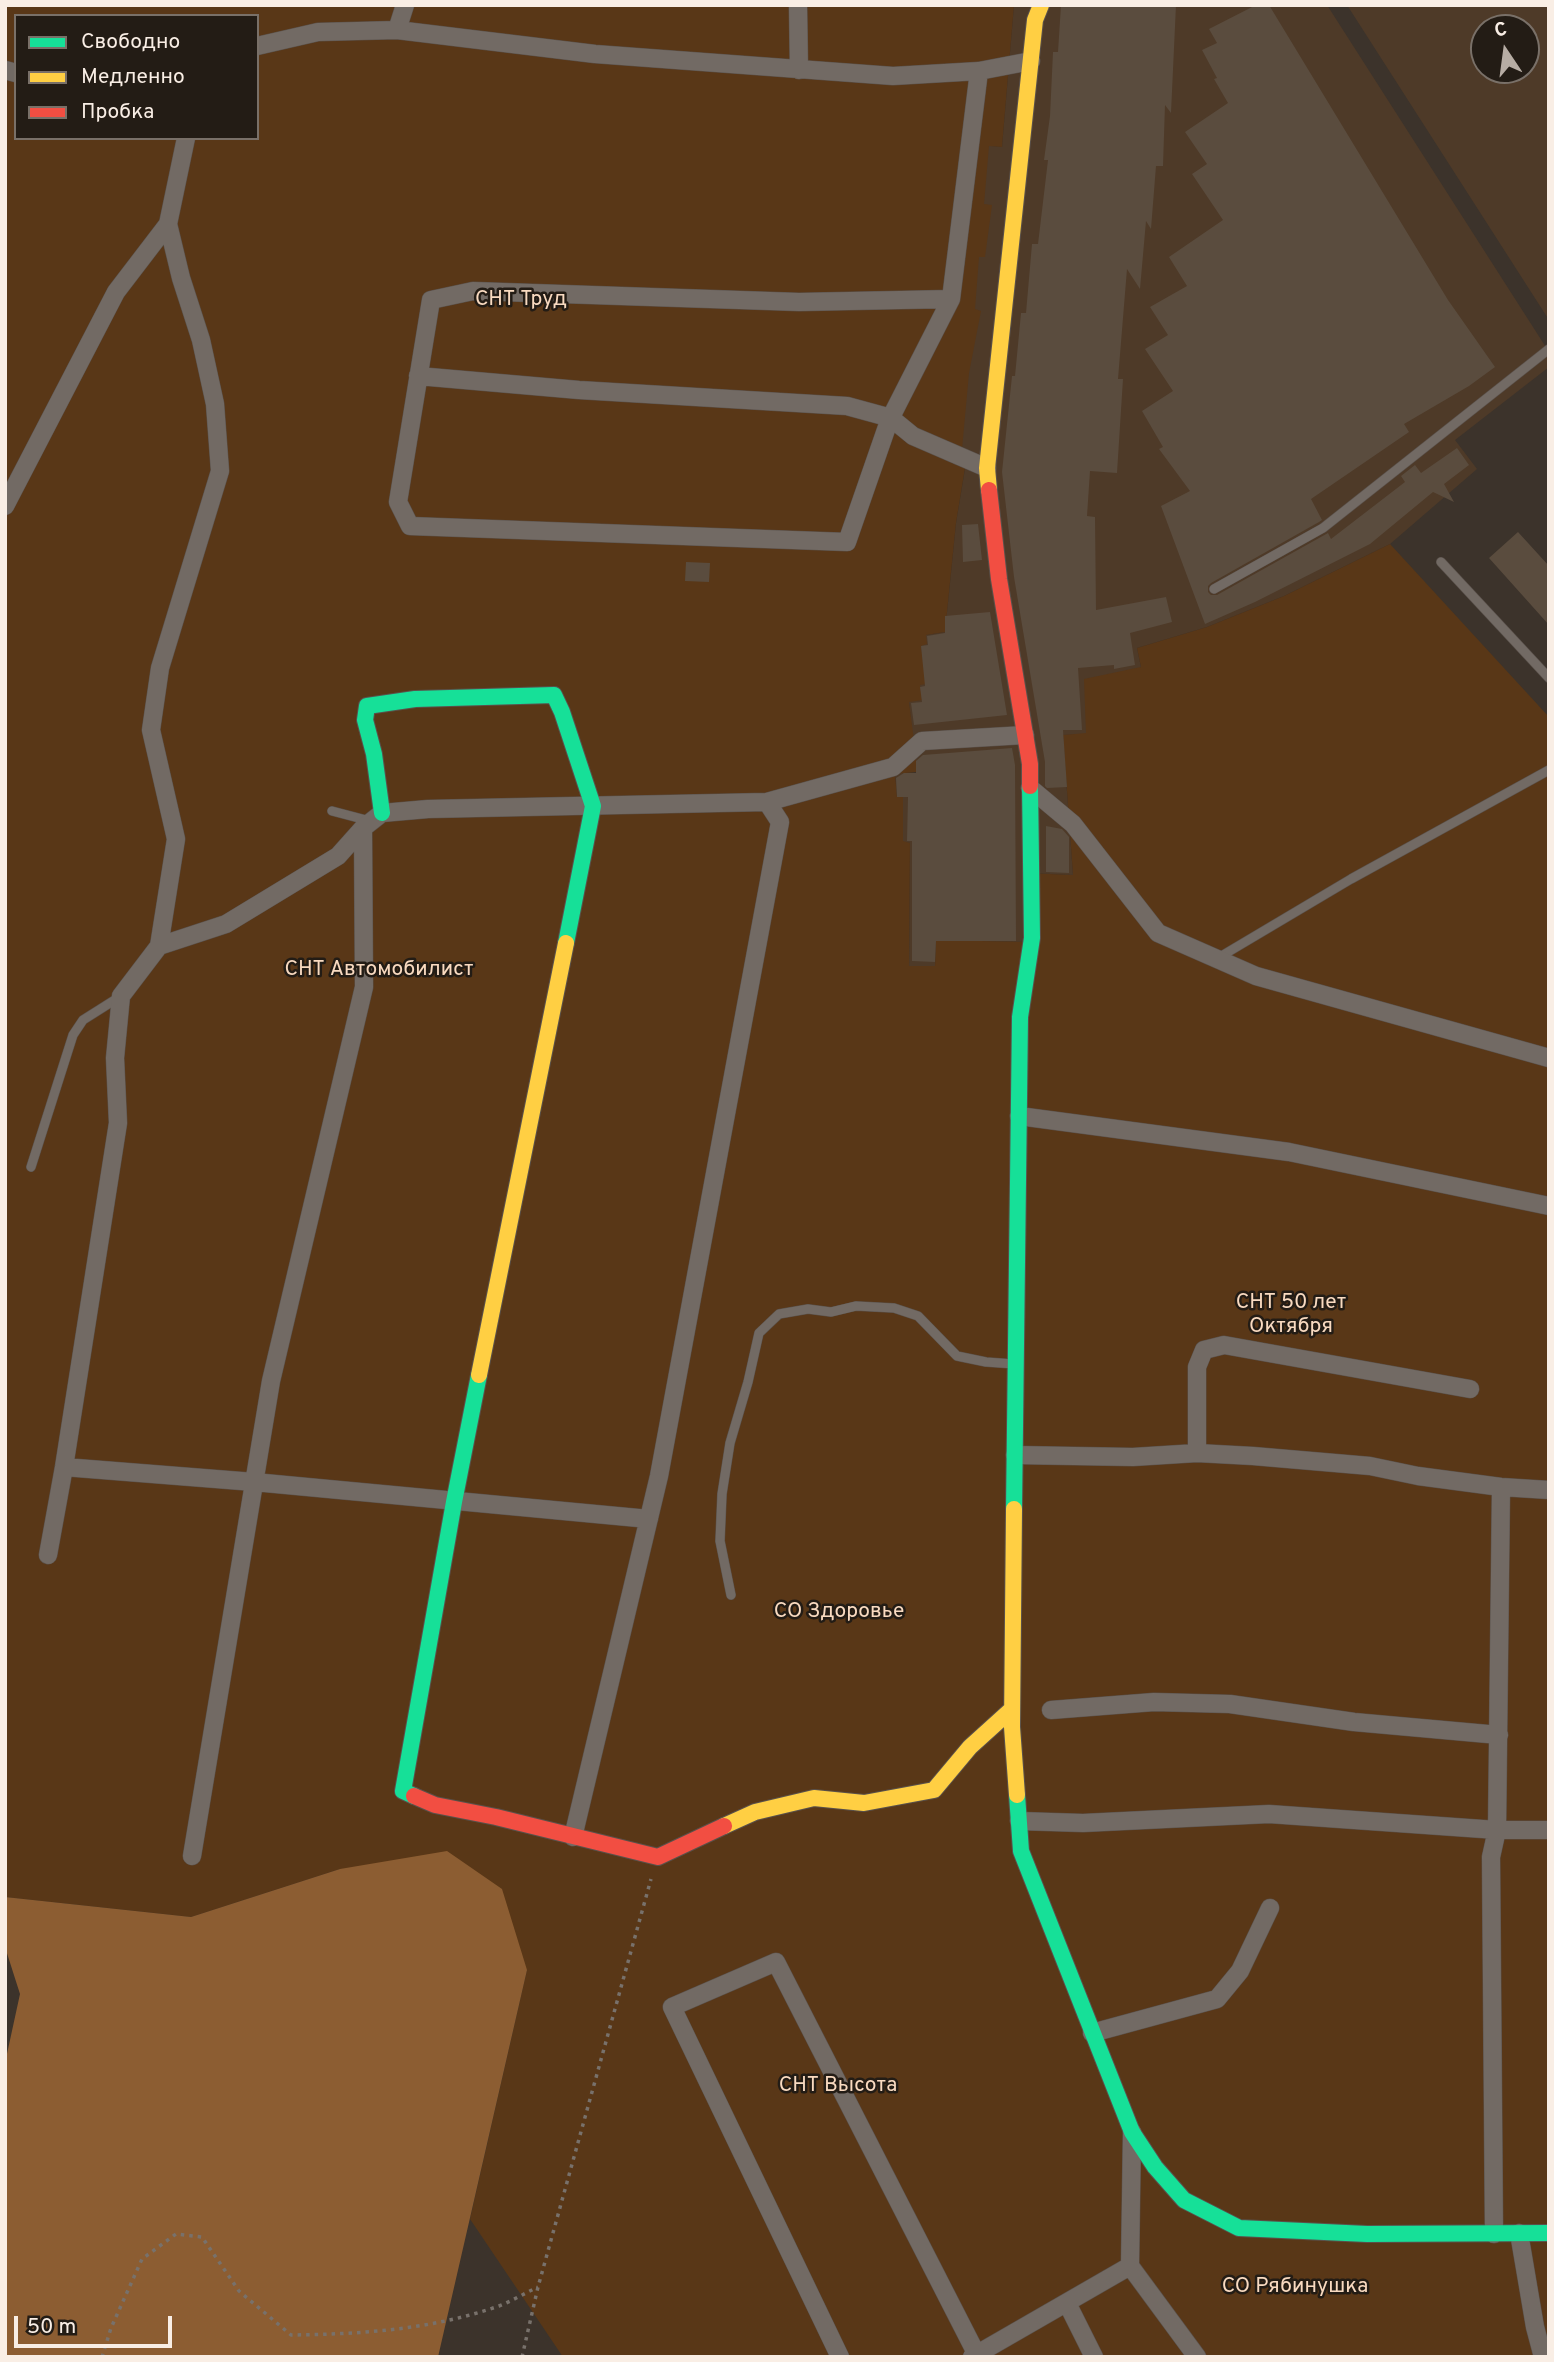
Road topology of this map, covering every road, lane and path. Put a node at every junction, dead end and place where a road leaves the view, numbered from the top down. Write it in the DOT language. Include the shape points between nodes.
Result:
graph roads {
  1 [pos="405,5"];
  2 [pos="798,5"];
  3 [pos="1041,5"];
  4 [pos="397,30"];
  5 [pos="259,46"];
  6 [pos="1031,61"];
  7 [pos="799,70"];
  8 [pos="979,71"];
  9 [pos="186,140"];
  10 [pos="168,224"];
  11 [pos="951,299"];
  12 [pos="1549,349"];
  13 [pos="418,376"];
  14 [pos="891,418"];
  15 [pos="987,467"];
  16 [pos="5,506"];
  17 [pos="1441,562"];
  18 [pos="1214,589"];
  19 [pos="1549,678"];
  20 [pos="1025,735"];
  21 [pos="1549,770"];
  22 [pos="1031,788"];
  23 [pos="767,802"];
  24 [pos="593,806"];
  25 [pos="332,811"];
  26 [pos="372,821"];
  27 [pos="159,946"];
  28 [pos="1216,959"];
  29 [pos="121,996"];
  30 [pos="1549,1058"];
  31 [pos="1019,1116"];
  32 [pos="31,1167"];
  33 [pos="1549,1206"];
  34 [pos="1016,1364"];
  35 [pos="1470,1389"];
  36 [pos="1197,1453"];
  37 [pos="1015,1455"];
  38 [pos="64,1467"];
  39 [pos="254,1482"];
  40 [pos="1501,1486"];
  41 [pos="1549,1490"];
  42 [pos="454,1502"];
  43 [pos="649,1519"];
  44 [pos="48,1555"];
  45 [pos="731,1595"];
  46 [pos="1012,1709"];
  47 [pos="1051,1710"];
  48 [pos="1499,1735"];
  49 [pos="1019,1821"];
  50 [pos="1497,1830"];
  51 [pos="1549,1830"];
  52 [pos="573,1836"];
  53 [pos="192,1856"];
  54 [pos="658,1857"];
  55 [pos="1270,1908"];
  56 [pos="1092,2033"];
  57 [pos="1132,2132"];
  58 [pos="1549,2233"];
  59 [pos="1494,2234"];
  60 [pos="1519,2234"];
  61 [pos="1130,2266"];
  62 [pos="538,2287"];
  63 [pos="1067,2303"];
  64 [pos="974,2356"];
  65 [pos="102,2357"];
  66 [pos="522,2357"];
  67 [pos="840,2357"];
  68 [pos="1094,2357"];
  69 [pos="1197,2357"];
  70 [pos="1543,2357"];
  1 -- 4 [label="street"];
  2 -- 7 [label="street"];
  3 -- 6 [label="street"];
  4 -- 5 [label="street" via="318,32"];
  4 -- 7 [label="street" via="595,54"];
  6 -- 8 [label="street"];
  6 -- 15 [label="street"];
  7 -- 8 [label="street" via="893,76"];
  8 -- 11 [label="street"];
  9 -- 10 [label="street"];
  10 -- 16 [label="street" via="116,292"];
  10 -- 27 [label="street" via="215,404 220,471 160,668 151,730 176,839"];
  11 -- 13 [label="street" via="799,302 473,291 431,300"];
  11 -- 14 [label="street"];
  12 -- 18 [label="lane" via="1323,528"];
  13 -- 14 [label="street" via="847,406"];
  13 -- 14 [label="street" via="398,502 410,526 848,542"];
  14 -- 15 [label="street" via="913,436"];
  15 -- 20 [label="street" via="999,579"];
  17 -- 19 [label="lane"];
  20 -- 22 [label="street"];
  20 -- 23 [label="street" via="922,741 893,767"];
  21 -- 28 [label="lane"];
  22 -- 28 [label="street" via="1073,824 1158,933"];
  22 -- 31 [label="street" via="1032,938 1020,1017"];
  23 -- 24 [label="street"];
  23 -- 43 [label="street" via="780,822"];
  24 -- 26 [label="street" via="428,809"];
  24 -- 26 [label="street" via="554,695 415,699 367,706 365,720 373,754"];
  24 -- 42 [label="street"];
  25 -- 26 [label="lane"];
  26 -- 27 [label="street" via="338,856 226,924"];
  26 -- 39 [label="street" via="364,987 271,1381"];
  27 -- 29 [label="street"];
  28 -- 30 [label="street" via="1256,976"];
  29 -- 32 [label="lane" via="83,1020 73,1035"];
  29 -- 38 [label="street" via="115,1058 118,1123"];
  31 -- 33 [label="street" via="1289,1152"];
  31 -- 34 [label="street"];
  34 -- 37 [label="street"];
  34 -- 45 [label="lane" via="957,1356 919,1316 894,1308 856,1306 779,1314 759,1333 730,1443 720,1541"];
  35 -- 36 [label="street" via="1224,1345 1203,1350 1197,1367"];
  36 -- 37 [label="street"];
  36 -- 40 [label="street" via="1370,1466"];
  37 -- 46 [label="street"];
  38 -- 39 [label="street"];
  38 -- 44 [label="street"];
  39 -- 42 [label="street"];
  39 -- 53 [label="street"];
  40 -- 41 [label="street"];
  40 -- 48 [label="street"];
  42 -- 43 [label="street"];
  42 -- 52 [label="street" via="403,1791 435,1805"];
  43 -- 52 [label="street"];
  46 -- 49 [label="street"];
  46 -- 54 [label="street" via="970,1747 934,1790 864,1803 814,1798 755,1812"];
  47 -- 48 [label="street" via="1154,1702 1230,1704 1354,1722"];
  48 -- 50 [label="street"];
  49 -- 50 [label="street" via="1083,1823 1269,1814"];
  49 -- 56 [label="street" via="1021,1851"];
  50 -- 51 [label="street"];
  50 -- 59 [label="street" via="1491,1857"];
  52 -- 54 [label="street"];
  54 -- 62 [label="path"];
  55 -- 56 [label="street" via="1240,1971 1217,1999"];
  56 -- 57 [label="street"];
  57 -- 59 [label="street" via="1184,2200 1239,2228"];
  57 -- 61 [label="street"];
  58 -- 60 [label="street"];
  59 -- 60 [label="street"];
  60 -- 70 [label="street"];
  61 -- 63 [label="street"];
  61 -- 69 [label="street"];
  62 -- 65 [label="path" via="500,2305 421,2326 360,2334 290,2335 239,2291 202,2237 176,2234 142,2259"];
  62 -- 66 [label="path"];
  63 -- 64 [label="street"];
  63 -- 68 [label="street"];
  64 -- 67 [label="street" via="776,1962 672,2007"];
}
